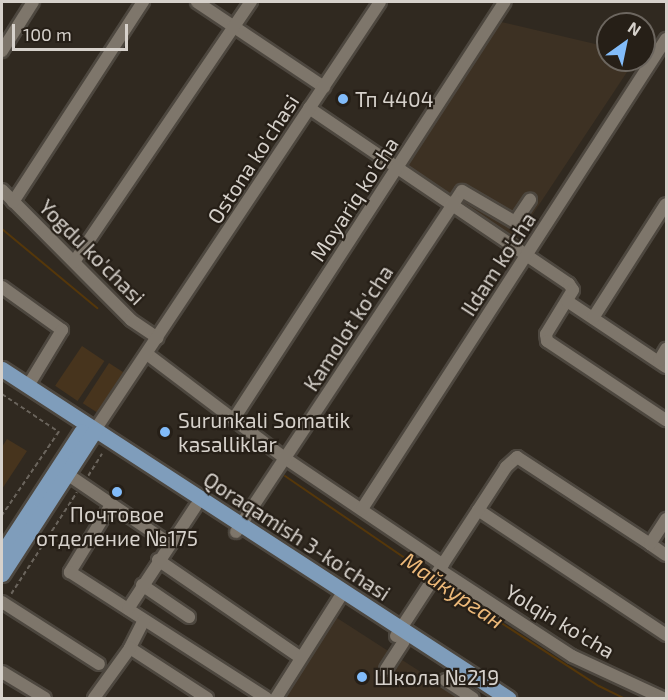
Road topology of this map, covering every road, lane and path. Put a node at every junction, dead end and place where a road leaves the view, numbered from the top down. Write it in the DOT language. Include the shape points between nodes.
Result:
graph roads {
  1 [pos="33,2"];
  2 [pos="143,2"];
  3 [pos="197,2"];
  4 [pos="251,2"];
  5 [pos="380,2"];
  6 [pos="504,2"];
  7 [pos="234,27"];
  8 [pos="666,39"];
  9 [pos="2,51"];
  10 [pos="324,87"];
  11 [pos="309,108"];
  12 [pos="398,169"];
  13 [pos="2,190"];
  14 [pos="530,200"];
  15 [pos="13,202"];
  16 [pos="666,204"];
  17 [pos="452,206"];
  18 [pos="527,255"];
  19 [pos="74,262"];
  20 [pos="2,287"];
  21 [pos="567,301"];
  22 [pos="593,318"];
  23 [pos="158,338"];
  24 [pos="666,349"];
  25 [pos="147,354"];
  26 [pos="662,364"];
  27 [pos="2,369"];
  28 [pos="2,380"];
  29 [pos="28,386"];
  30 [pos="2,394"];
  31 [pos="235,417"];
  32 [pos="666,420"];
  33 [pos="89,433"];
  34 [pos="102,454"];
  35 [pos="284,461"];
  36 [pos="67,474"];
  37 [pos="82,484"];
  38 [pos="111,505"];
  39 [pos="196,506"];
  40 [pos="362,509"];
  41 [pos="478,510"];
  42 [pos="2,516"];
  43 [pos="665,524"];
  44 [pos="238,528"];
  45 [pos="170,544"];
  46 [pos="650,544"];
  47 [pos="4,545"];
  48 [pos="666,555"];
  49 [pos="158,560"];
  50 [pos="442,567"];
  51 [pos="2,574"];
  52 [pos="142,585"];
  53 [pos="341,595"];
  54 [pos="3,602"];
  55 [pos="128,609"];
  56 [pos="189,617"];
  57 [pos="144,620"];
  58 [pos="400,635"];
  59 [pos="666,635"];
  60 [pos="130,648"];
  61 [pos="301,658"];
  62 [pos="99,664"];
  63 [pos="386,669"];
  64 [pos="2,672"];
  65 [pos="445,680"];
  66 [pos="664,697"];
  67 [pos="45,699"];
  68 [pos="94,699"];
  69 [pos="207,699"];
  70 [pos="266,699"];
  71 [pos="276,699"];
  72 [pos="473,699"];
  73 [pos="492,699"];
  74 [pos="508,699"];
  1 -- 9 [label="street"];
  2 -- 15 [label="street"];
  3 -- 7 [label="street"];
  4 -- 7 [label="street"];
  5 -- 10 [label="street, Ostona ko'chasi"];
  6 -- 12 [label="street, Moyariq ko'cha"];
  7 -- 10 [label="street"];
  7 -- 19 [label="street"];
  8 -- 18 [label="street, Ildam ko'cha"];
  10 -- 11 [label="street, Ostona ko'chasi"];
  11 -- 12 [label="street"];
  11 -- 23 [label="street, Ostona ko'chasi"];
  12 -- 17 [label="street"];
  12 -- 31 [label="street, Moyariq ko'cha"];
  13 -- 15 [label="street, Yogdu ko'chasi"];
  14 -- 17 [label="street" via="515,222 465,189"];
  15 -- 19 [label="street, Yogdu ko'chasi"];
  16 -- 22 [label="street"];
  17 -- 18 [label="street"];
  17 -- 35 [label="street, Kamolot ko'cha"];
  18 -- 21 [label="street" via="572,287"];
  18 -- 40 [label="street, Ildam ko'cha"];
  19 -- 23 [label="street, Yogdu ko'chasi" via="131,320"];
  20 -- 29 [label="street" via="62,330"];
  21 -- 22 [label="street"];
  21 -- 32 [label="street" via="546,334 547,341"];
  22 -- 26 [label="street"];
  23 -- 25 [label="street, Ostona ko'chasi"];
  24 -- 26 [label="street"];
  25 -- 31 [label="street, Yolqin ko'cha"];
  25 -- 33 [label="street, Ostona ko'chasi"];
  27 -- 29 [label="main road, Qoraqamish 3-ko'chasi"];
  28 -- 33 [label="main road, Qoraqamish 3-ko'chasi"];
  29 -- 33 [label="main road, Qoraqamish 3-ko'chasi"];
  30 -- 42 [label="path" via="59,432"];
  31 -- 35 [label="street, Yolqin ko'cha" via="241,427"];
  33 -- 36 [label="main road"];
  33 -- 39 [label="main road, Qoraqamish 3-ko'chasi"];
  33 -- 44 [label="main road, Qoraqamish 3-ko'chasi"];
  33 -- 47 [label="main road"];
  34 -- 37 [label="path"];
  35 -- 40 [label="street, Yolqin ko'cha"];
  35 -- 44 [label="street, Kamolot ko'cha"];
  36 -- 37 [label="street"];
  36 -- 51 [label="main road"];
  37 -- 38 [label="street"];
  37 -- 54 [label="path"];
  38 -- 45 [label="street"];
  38 -- 55 [label="street" via="70,572"];
  39 -- 44 [label="main road, Qoraqamish 3-ko'chasi"];
  39 -- 45 [label="street"];
  40 -- 50 [label="street, Yolqin ko'cha"];
  41 -- 46 [label="street" via="506,467 517,458"];
  41 -- 50 [label="street"];
  41 -- 59 [label="street"];
  43 -- 46 [label="street"];
  44 -- 53 [label="main road, Qoraqamish 3-ko'chasi"];
  45 -- 49 [label="street"];
  46 -- 48 [label="street"];
  49 -- 52 [label="street"];
  49 -- 61 [label="street"];
  50 -- 58 [label="street"];
  50 -- 66 [label="street, Yolqin ko'cha" via="572,656"];
  52 -- 55 [label="street"];
  52 -- 56 [label="street"];
  53 -- 58 [label="main road, Qoraqamish 3-ko'chasi"];
  53 -- 61 [label="street"];
  54 -- 62 [label="street"];
  55 -- 57 [label="street"];
  57 -- 60 [label="street"];
  57 -- 70 [label="street"];
  58 -- 63 [label="street"];
  58 -- 73 [label="main road, Qoraqamish 3-ko'chasi"];
  58 -- 74 [label="main road, Qoraqamish 3-ko'chasi"];
  60 -- 68 [label="street"];
  60 -- 69 [label="street"];
  61 -- 71 [label="street"];
  64 -- 67 [label="street"];
  65 -- 72 [label="street"];
}
